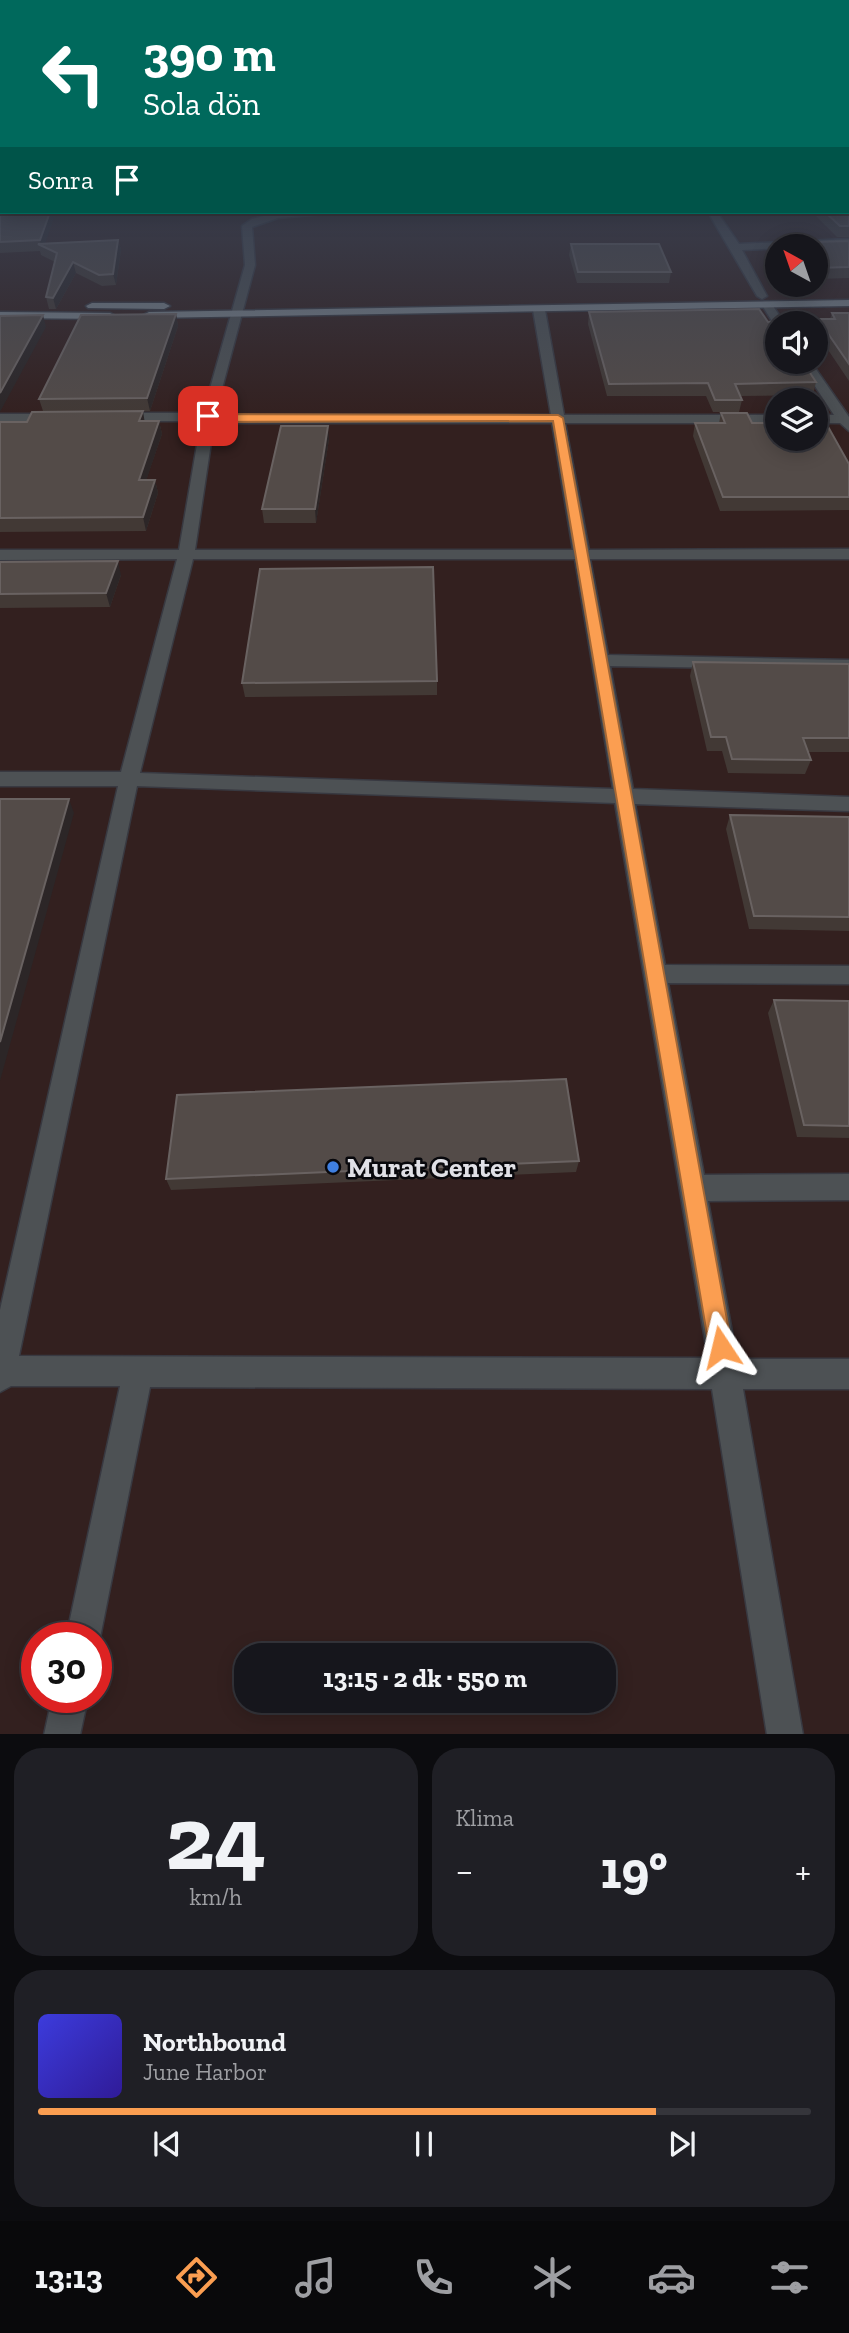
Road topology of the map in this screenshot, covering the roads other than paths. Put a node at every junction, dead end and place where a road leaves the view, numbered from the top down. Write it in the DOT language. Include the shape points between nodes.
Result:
graph roads {
  1 [pos="249,258"];
  2 [pos="742,258"];
  3 [pos="849,295"];
  4 [pos="764,301"];
  5 [pos="849,303"];
  6 [pos="0,305"];
  7 [pos="239,310"];
  8 [pos="539,310"];
  9 [pos="771,311"];
  10 [pos="0,315"];
  11 [pos="814,374"];
  12 [pos="97,417"];
  13 [pos="0,418"];
  14 [pos="69,418"];
  15 [pos="208,418"];
  16 [pos="558,418"];
  17 [pos="765,419"];
  18 [pos="828,421"];
  19 [pos="847,423"];
  20 [pos="849,554"];
  21 [pos="0,555"];
  22 [pos="582,555"];
  23 [pos="186,556"];
  24 [pos="600,660"];
  25 [pos="849,665"];
  26 [pos="0,779"];
  27 [pos="129,779"];
  28 [pos="624,798"];
  29 [pos="849,804"];
  30 [pos="655,974"];
  31 [pos="849,975"];
  32 [pos="849,1187"];
  33 [pos="693,1188"];
  34 [pos="0,1373"];
  35 [pos="138,1373"];
  36 [pos="725,1373"];
  37 [pos="849,1374"];
  38 [pos="85,1622"];
  39 [pos="67,1713"];
  40 [pos="62,1734"];
  41 [pos="785,1734"];
  1 -- 7 [label="street"];
  2 -- 4 [label="street"];
  3 -- 4 [label="main road"];
  4 -- 5 [label="main road"];
  4 -- 7 [label="main road"];
  4 -- 8 [label="main road"];
  4 -- 9 [label="street"];
  6 -- 7 [label="main road"];
  7 -- 8 [label="main road"];
  7 -- 10 [label="main road"];
  7 -- 15 [label="street"];
  8 -- 16 [label="street"];
  11 -- 19 [label="street"];
  12 -- 15 [label="street"];
  13 -- 14 [label="street"];
  15 -- 16 [label="street"];
  15 -- 23 [label="street"];
  16 -- 17 [label="street"];
  16 -- 22 [label="street"];
  18 -- 19 [label="street"];
  20 -- 22 [label="street"];
  21 -- 23 [label="street"];
  22 -- 23 [label="street"];
  22 -- 24 [label="street"];
  23 -- 27 [label="street"];
  24 -- 25 [label="street"];
  24 -- 28 [label="street"];
  26 -- 27 [label="street"];
  27 -- 28 [label="street"];
  27 -- 34 [label="street"];
  28 -- 29 [label="street"];
  28 -- 30 [label="street"];
  30 -- 31 [label="street"];
  30 -- 33 [label="street"];
  32 -- 33 [label="street"];
  33 -- 36 [label="street"];
  34 -- 35 [label="street"];
  35 -- 36 [label="street"];
  35 -- 38 [label="street"];
  36 -- 37 [label="street"];
  36 -- 41 [label="street"];
  39 -- 40 [label="street"];
}
